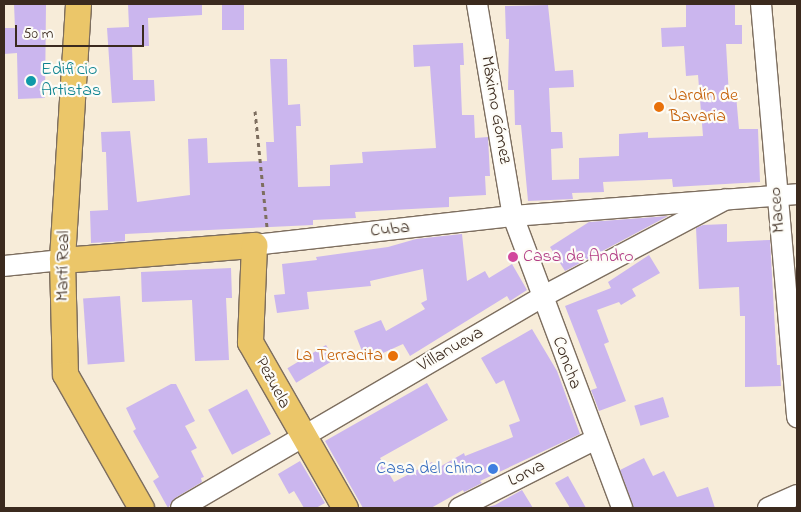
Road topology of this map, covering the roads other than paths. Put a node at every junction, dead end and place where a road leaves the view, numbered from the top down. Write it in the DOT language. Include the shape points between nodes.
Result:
graph roads {
  1 [pos="78,4"];
  2 [pos="477,4"];
  3 [pos="761,4"];
  4 [pos="797,194"];
  5 [pos="777,196"];
  6 [pos="726,199"];
  7 [pos="513,216"];
  8 [pos="261,244"];
  9 [pos="62,260"];
  10 [pos="4,266"];
  11 [pos="542,297"];
  12 [pos="797,417"];
  13 [pos="301,436"];
  14 [pos="594,440"];
  15 [pos="797,495"];
  16 [pos="141,508"];
  17 [pos="181,508"];
  18 [pos="344,508"];
  19 [pos="459,508"];
  20 [pos="622,508"];
  21 [pos="768,508"];
  1 -- 9 [label="main road, Martí Real"];
  2 -- 7 [label="street, Máximo Gómez"];
  3 -- 5 [label="street, Maceo"];
  4 -- 5 [label="street, Cuba"];
  5 -- 6 [label="street, Cuba"];
  5 -- 12 [label="street, Maceo"];
  6 -- 7 [label="street, Cuba"];
  6 -- 11 [label="street, Villanueva"];
  7 -- 8 [label="street, Cuba"];
  7 -- 11 [label="street, Concha"];
  8 -- 9 [label="main road, Cuba"];
  8 -- 13 [label="main road, Pezuela" via="250,342"];
  9 -- 10 [label="street, Cuba"];
  9 -- 16 [label="main road, Martí Real" via="66,374"];
  11 -- 13 [label="street, Villanueva"];
  11 -- 14 [label="street, Concha"];
  13 -- 17 [label="street, Villanueva"];
  13 -- 18 [label="main road, Pezuela"];
  14 -- 19 [label="street, Lorva"];
  14 -- 20 [label="street, Concha"];
  15 -- 21 [label="street"];
}
